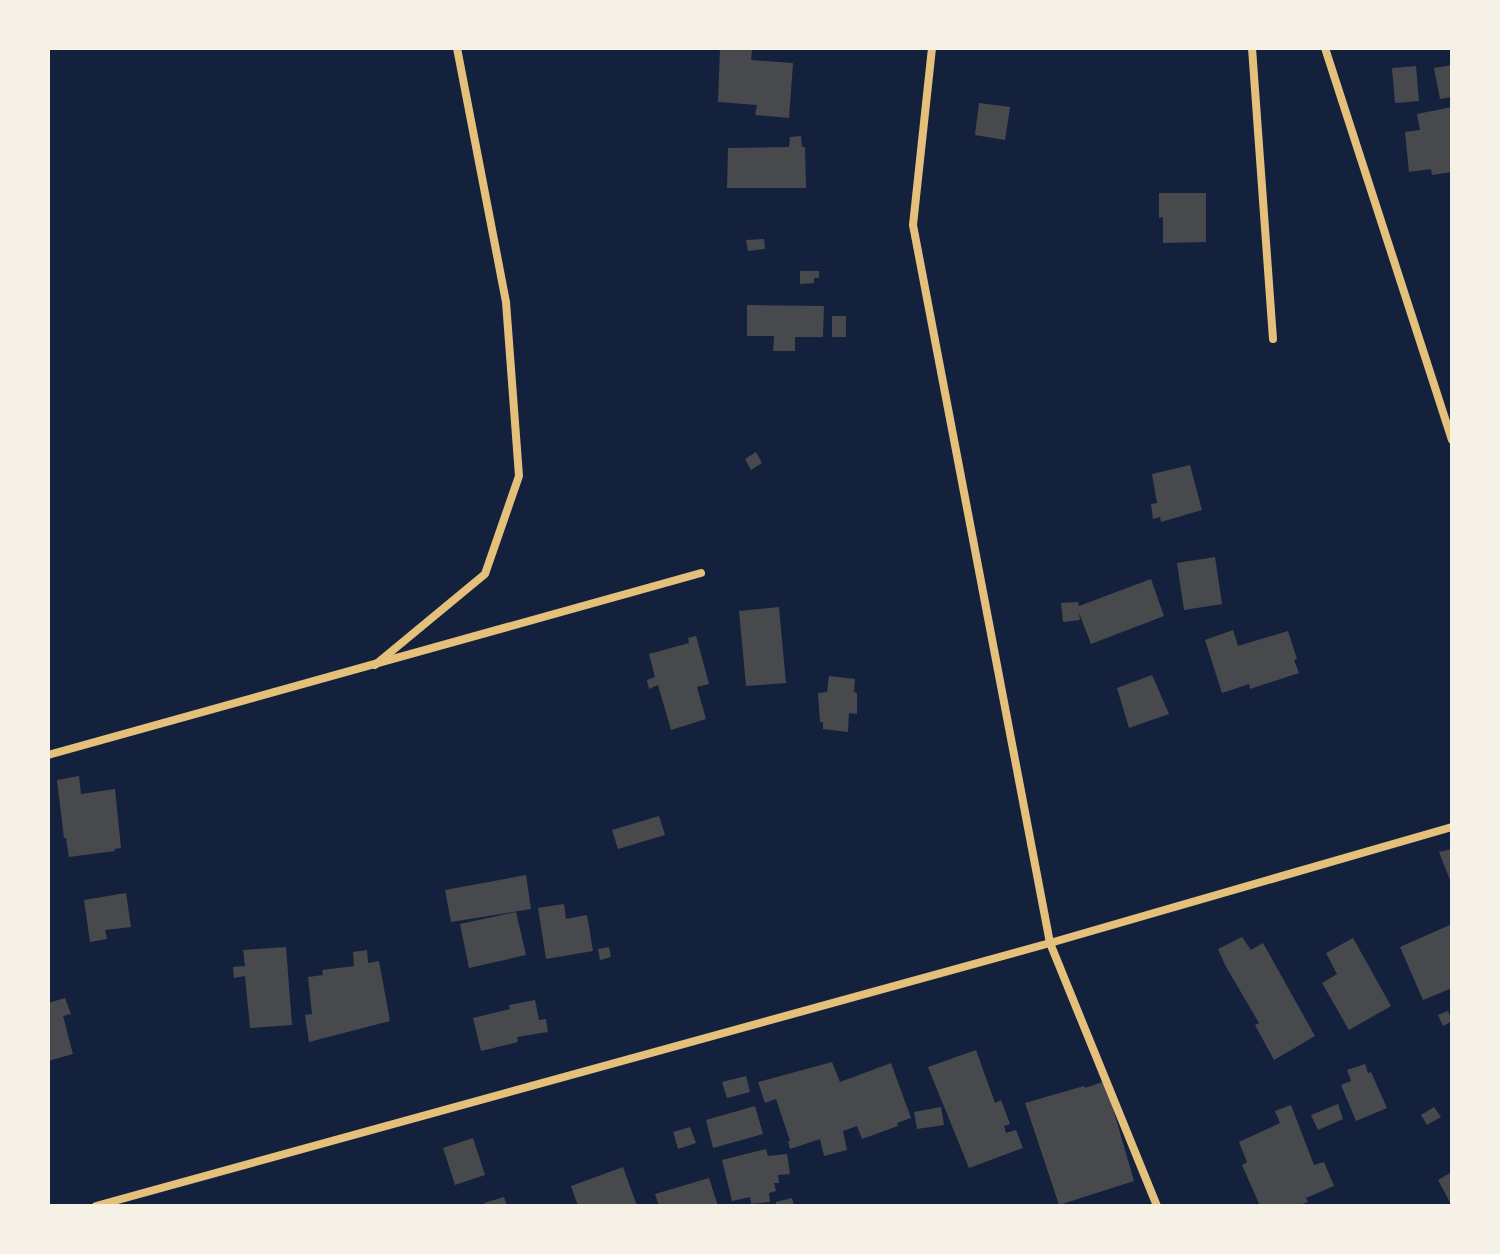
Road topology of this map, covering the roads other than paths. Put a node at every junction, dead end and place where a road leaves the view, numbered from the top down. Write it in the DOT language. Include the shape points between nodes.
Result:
graph roads {
  1 [pos="457,48"];
  2 [pos="932,48"];
  3 [pos="1252,48"];
  4 [pos="1325,48"];
  5 [pos="1273,339"];
  6 [pos="1452,440"];
  7 [pos="701,573"];
  8 [pos="375,665"];
  9 [pos="48,755"];
  10 [pos="1452,827"];
  11 [pos="1050,943"];
  12 [pos="96,1206"];
  13 [pos="1157,1206"];
  1 -- 8 [label="street" via="506,302 519,476 485,574"];
  2 -- 11 [label="street" via="913,225"];
  3 -- 5 [label="street"];
  4 -- 6 [label="street"];
  7 -- 8 [label="street"];
  8 -- 9 [label="street"];
  10 -- 11 [label="street"];
  11 -- 12 [label="street"];
  11 -- 13 [label="street"];
}
